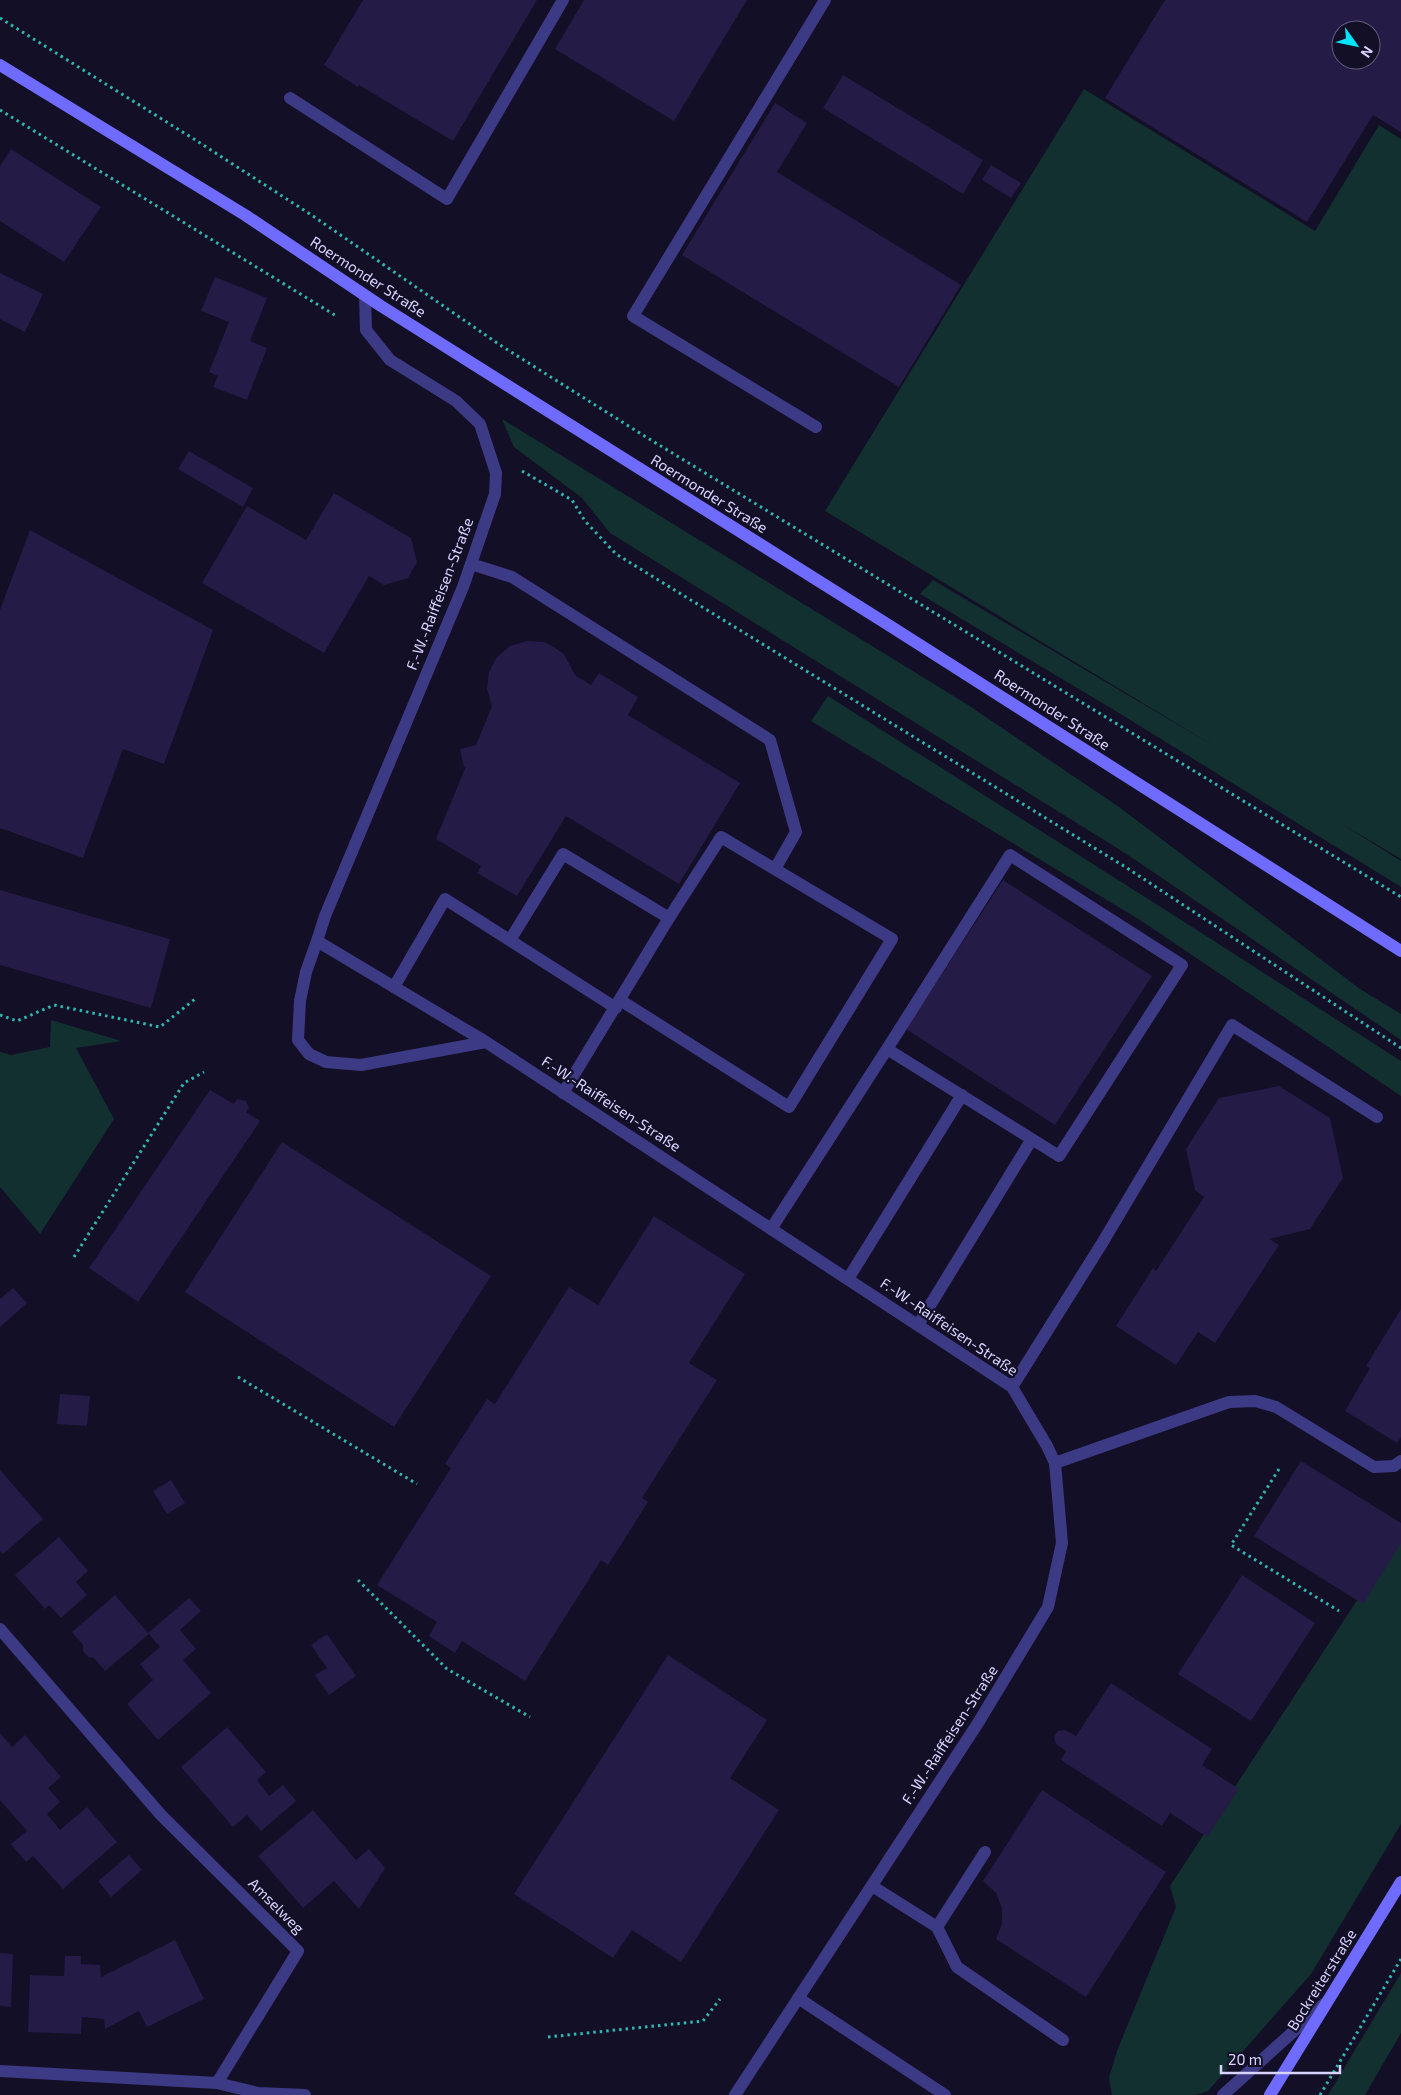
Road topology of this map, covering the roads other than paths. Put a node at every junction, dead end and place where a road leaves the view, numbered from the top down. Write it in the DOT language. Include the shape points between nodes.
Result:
graph roads {
  1 [pos="563,0"];
  2 [pos="825,0"];
  3 [pos="0,65"];
  4 [pos="290,98"];
  5 [pos="365,296"];
  6 [pos="816,427"];
  7 [pos="471,564"];
  8 [pos="775,869"];
  9 [pos="669,918"];
  10 [pos="510,940"];
  11 [pos="317,941"];
  12 [pos="1401,951"];
  13 [pos="394,987"];
  14 [pos="618,1004"];
  15 [pos="486,1042"];
  16 [pos="887,1049"];
  17 [pos="564,1093"];
  18 [pos="962,1095"];
  19 [pos="1378,1117"];
  20 [pos="1032,1139"];
  21 [pos="771,1229"];
  22 [pos="848,1279"];
  23 [pos="918,1325"];
  24 [pos="1012,1387"];
  25 [pos="1401,1460"];
  26 [pos="1055,1463"];
  27 [pos="0,1630"];
  28 [pos="985,1852"];
  29 [pos="1401,1882"];
  30 [pos="872,1886"];
  31 [pos="937,1927"];
  32 [pos="798,1998"];
  33 [pos="1329,1999"];
  34 [pos="1063,2040"];
  35 [pos="0,2071"];
  36 [pos="217,2083"];
  37 [pos="305,2095"];
  38 [pos="735,2095"];
  39 [pos="945,2095"];
  40 [pos="1223,2095"];
  41 [pos="1270,2095"];
  1 -- 4 [label="street" via="447,199"];
  2 -- 6 [label="street" via="633,316"];
  3 -- 5 [label="main road, Roermonder Straße" via="245,215"];
  5 -- 7 [label="street, F.-W.-Raiffeisen-Straße" via="366,330 390,360 456,402 480,424 496,473 495,494"];
  5 -- 12 [label="main road, Roermonder Straße"];
  7 -- 8 [label="street" via="512,577 770,740 796,832"];
  7 -- 11 [label="street, F.-W.-Raiffeisen-Straße"];
  8 -- 9 [label="street" via="722,838"];
  8 -- 14 [label="street" via="892,939 790,1107"];
  9 -- 10 [label="street" via="563,854"];
  9 -- 14 [label="street"];
  10 -- 13 [label="street" via="445,900"];
  10 -- 14 [label="street"];
  11 -- 13 [label="street, F.-W.-Raiffeisen-Straße"];
  11 -- 15 [label="street, F.-W.-Raiffeisen-Straße" via="300,1001 298,1040 309,1054 326,1062 361,1065"];
  13 -- 15 [label="street, F.-W.-Raiffeisen-Straße"];
  14 -- 17 [label="street"];
  15 -- 17 [label="street, F.-W.-Raiffeisen-Straße"];
  16 -- 18 [label="street"];
  16 -- 20 [label="street" via="1010,855 1182,965 1059,1156"];
  16 -- 21 [label="street"];
  17 -- 21 [label="street, F.-W.-Raiffeisen-Straße"];
  18 -- 20 [label="street"];
  18 -- 22 [label="street"];
  19 -- 24 [label="street" via="1232,1025"];
  20 -- 23 [label="street"];
  21 -- 22 [label="street, F.-W.-Raiffeisen-Straße"];
  22 -- 23 [label="street, F.-W.-Raiffeisen-Straße"];
  23 -- 24 [label="street, F.-W.-Raiffeisen-Straße"];
  24 -- 26 [label="street, F.-W.-Raiffeisen-Straße"];
  25 -- 26 [label="street" via="1394,1466 1374,1467 1276,1407 1255,1401 1230,1402"];
  26 -- 30 [label="street, F.-W.-Raiffeisen-Straße" via="1062,1542 1048,1607 1010,1672"];
  27 -- 36 [label="street, Amselweg" via="161,1815 298,1952"];
  28 -- 31 [label="street"];
  29 -- 33 [label="main road, Bockreiterstraße"];
  30 -- 31 [label="street"];
  30 -- 32 [label="street, F.-W.-Raiffeisen-Straße"];
  31 -- 34 [label="street" via="957,1967"];
  32 -- 38 [label="street, F.-W.-Raiffeisen-Straße"];
  32 -- 39 [label="street"];
  33 -- 40 [label="street"];
  33 -- 41 [label="main road, Bockreiterstraße"];
  35 -- 36 [label="street"];
  36 -- 37 [label="street" via="258,2093"];
}
